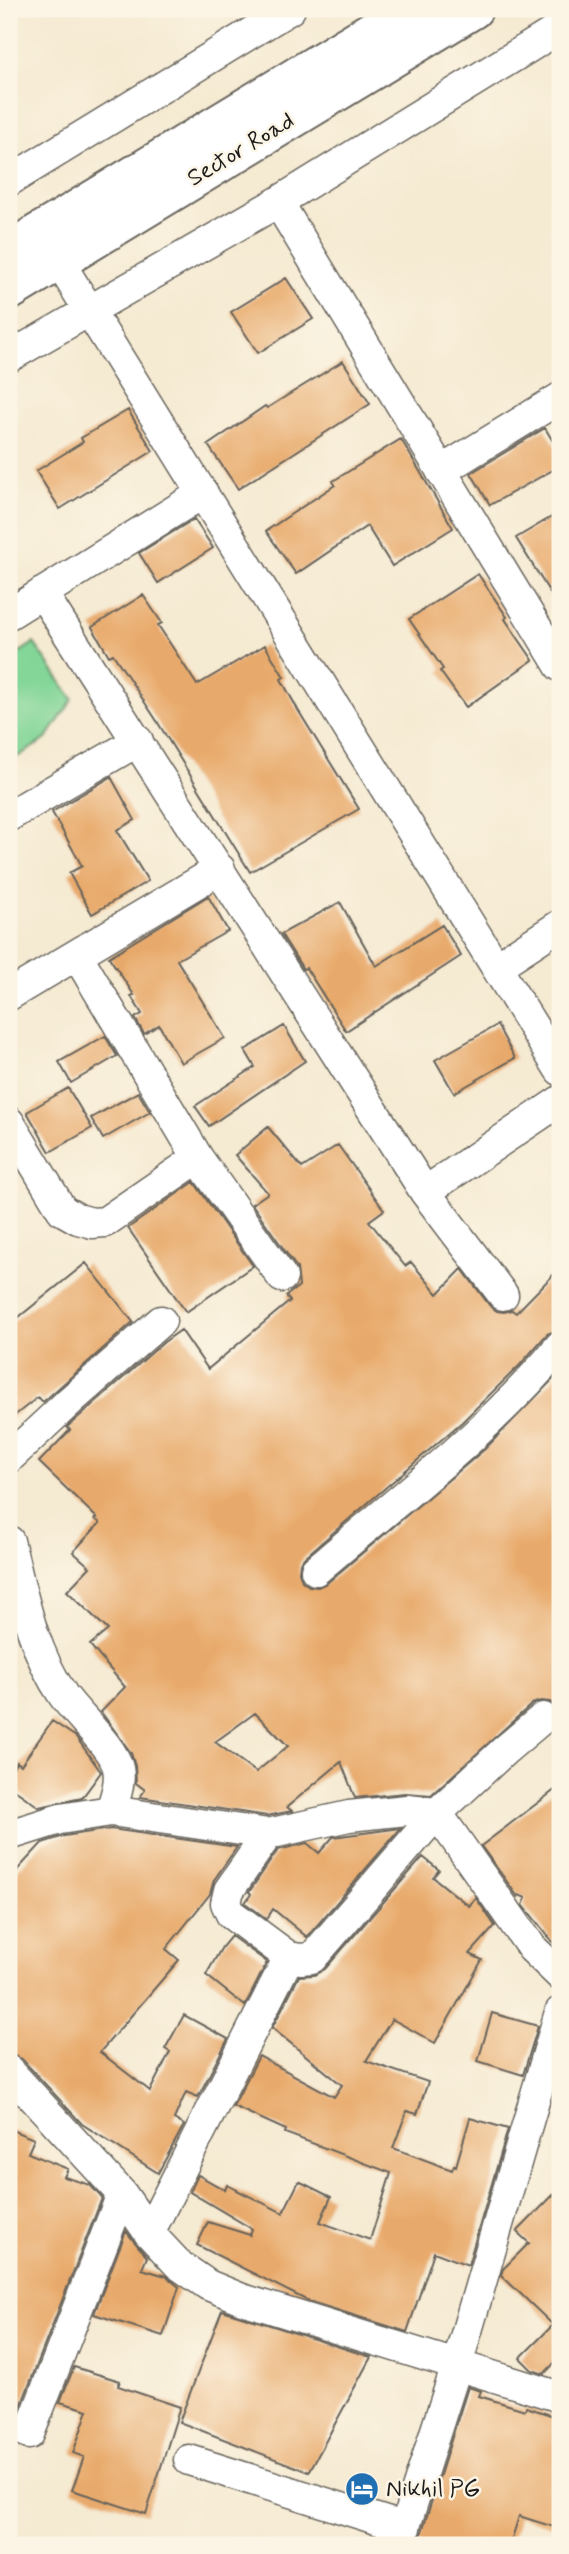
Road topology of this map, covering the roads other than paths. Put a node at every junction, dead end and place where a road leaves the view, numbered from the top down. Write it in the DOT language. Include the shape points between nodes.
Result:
graph roads {
  1 [pos="290,9"];
  2 [pos="408,9"];
  3 [pos="473,9"];
  4 [pos="560,28"];
  5 [pos="9,181"];
  6 [pos="278,202"];
  7 [pos="36,248"];
  8 [pos="9,290"];
  9 [pos="89,309"];
  10 [pos="9,357"];
  11 [pos="560,398"];
  12 [pos="441,471"];
  13 [pos="203,493"];
  14 [pos="42,593"];
  15 [pos="9,614"];
  16 [pos="560,666"];
  17 [pos="138,741"];
  18 [pos="9,816"];
  19 [pos="220,869"];
  20 [pos="560,925"];
  21 [pos="77,956"];
  22 [pos="496,967"];
  23 [pos="9,995"];
  24 [pos="560,1070"];
  25 [pos="560,1101"];
  26 [pos="9,1122"];
  27 [pos="198,1158"];
  28 [pos="425,1192"];
  29 [pos="282,1277"];
  30 [pos="503,1295"];
  31 [pos="161,1321"];
  32 [pos="560,1346"];
  33 [pos="9,1458"];
  34 [pos="9,1541"];
  35 [pos="316,1570"];
  36 [pos="542,1718"];
  37 [pos="111,1811"];
  38 [pos="437,1813"];
  39 [pos="268,1834"];
  40 [pos="9,1835"];
  41 [pos="289,1957"];
  42 [pos="560,1975"];
  43 [pos="560,2012"];
  44 [pos="9,2071"];
  45 [pos="122,2193"];
  46 [pos="149,2233"];
  47 [pos="457,2365"];
  48 [pos="560,2397"];
  49 [pos="29,2434"];
  50 [pos="189,2460"];
  51 [pos="402,2536"];
  1 -- 5 [label="street"];
  2 -- 7 [label="main road, Sector Road"];
  3 -- 7 [label="main road, Sector Road"];
  4 -- 6 [label="street"];
  6 -- 9 [label="street"];
  6 -- 12 [label="street"];
  7 -- 8 [label="main road, Sector Road"];
  7 -- 9 [label="street"];
  9 -- 10 [label="street"];
  9 -- 13 [label="street"];
  11 -- 12 [label="street"];
  12 -- 16 [label="street"];
  13 -- 14 [label="street"];
  13 -- 22 [label="street"];
  14 -- 15 [label="street"];
  14 -- 17 [label="street"];
  17 -- 18 [label="street"];
  17 -- 19 [label="street"];
  19 -- 21 [label="street"];
  19 -- 28 [label="street"];
  20 -- 22 [label="street"];
  21 -- 23 [label="street"];
  21 -- 27 [label="street"];
  22 -- 24 [label="street"];
  25 -- 28 [label="street"];
  26 -- 27 [label="street" via="62,1210 92,1223 105,1222"];
  27 -- 29 [label="street"];
  28 -- 30 [label="street"];
  31 -- 33 [label="street"];
  32 -- 35 [label="street" via="532,1381 482,1428"];
  34 -- 37 [label="street" via="42,1658 63,1695 118,1768"];
  36 -- 38 [label="street"];
  37 -- 39 [label="street"];
  37 -- 40 [label="street" via="60,1819"];
  38 -- 39 [label="street" via="407,1810 349,1816"];
  38 -- 41 [label="street" via="312,1958"];
  38 -- 42 [label="street" via="532,1948"];
  39 -- 41 [label="street" via="229,1890 226,1903 231,1914"];
  41 -- 46 [label="street"];
  43 -- 47 [label="street"];
  44 -- 45 [label="street"];
  45 -- 46 [label="street"];
  45 -- 49 [label="street"];
  46 -- 47 [label="street" via="179,2265 208,2285"];
  47 -- 48 [label="street"];
  47 -- 51 [label="street"];
  50 -- 51 [label="street"];
}
